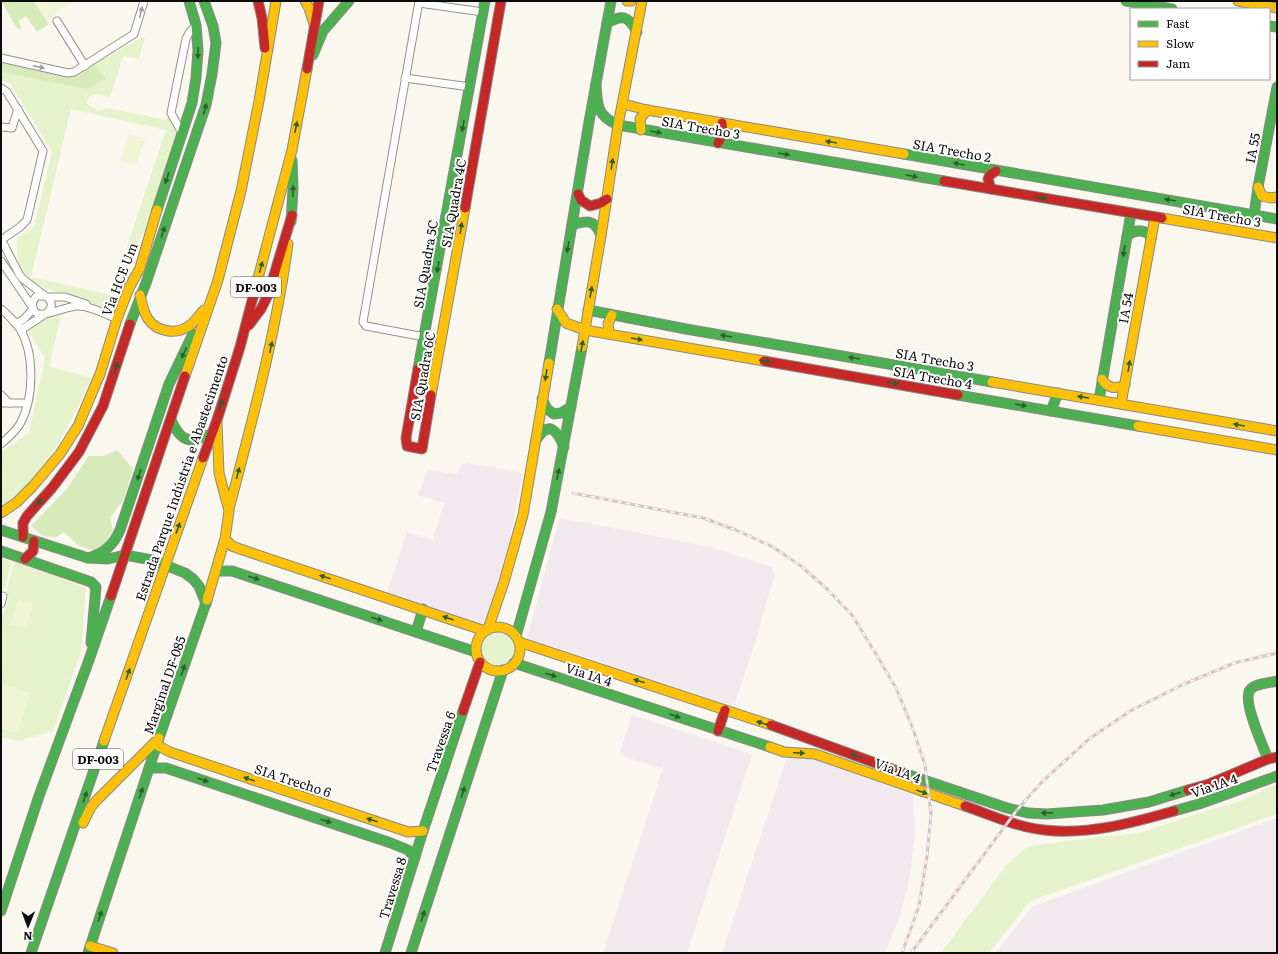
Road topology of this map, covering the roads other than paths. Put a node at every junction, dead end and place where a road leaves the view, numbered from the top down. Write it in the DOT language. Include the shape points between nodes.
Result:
graph roads {
  1 [pos="144,1"];
  2 [pos="189,1"];
  3 [pos="204,1"];
  4 [pos="258,1"];
  5 [pos="276,1"];
  6 [pos="286,1"];
  7 [pos="305,1"];
  8 [pos="319,1"];
  9 [pos="349,1"];
  10 [pos="485,1"];
  11 [pos="501,1"];
  12 [pos="611,1"];
  13 [pos="627,1"];
  14 [pos="631,1"];
  15 [pos="642,1"];
  16 [pos="1126,1"];
  17 [pos="1238,1"];
  18 [pos="419,2"];
  19 [pos="1166,8"];
  20 [pos="1277,8"];
  21 [pos="483,12"];
  22 [pos="274,13"];
  23 [pos="57,21"];
  24 [pos="608,22"];
  25 [pos="196,25"];
  26 [pos="315,26"];
  27 [pos="637,32"];
  28 [pos="479,34"];
  29 [pos="494,38"];
  30 [pos="266,57"];
  31 [pos="1,58"];
  32 [pos="85,66"];
  33 [pos="307,67"];
  34 [pos="405,78"];
  35 [pos="596,84"];
  36 [pos="470,87"];
  37 [pos="1277,87"];
  38 [pos="1,88"];
  39 [pos="623,104"];
  40 [pos="18,109"];
  41 [pos="647,110"];
  42 [pos="1274,123"];
  43 [pos="722,124"];
  44 [pos="618,125"];
  45 [pos="1,126"];
  46 [pos="641,130"];
  47 [pos="182,133"];
  48 [pos="718,143"];
  49 [pos="292,150"];
  50 [pos="977,167"];
  51 [pos="996,171"];
  52 [pos="455,172"];
  53 [pos="471,175"];
  54 [pos="972,186"];
  55 [pos="1258,187"];
  56 [pos="452,190"];
  57 [pos="991,190"];
  58 [pos="467,191"];
  59 [pos="578,194"];
  60 [pos="1277,197"];
  61 [pos="606,199"];
  62 [pos="1234,212"];
  63 [pos="1131,213"];
  64 [pos="292,215"];
  65 [pos="1254,215"];
  66 [pos="1155,217"];
  67 [pos="1277,219"];
  68 [pos="572,225"];
  69 [pos="1229,230"];
  70 [pos="601,236"];
  71 [pos="1127,236"];
  72 [pos="1277,238"];
  73 [pos="1151,239"];
  74 [pos="1,240"];
  75 [pos="147,241"];
  76 [pos="157,250"];
  77 [pos="13,263"];
  78 [pos="3,264"];
  79 [pos="218,280"];
  80 [pos="129,288"];
  81 [pos="140,295"];
  82 [pos="46,296"];
  83 [pos="33,308"];
  84 [pos="448,308"];
  85 [pos="1,309"];
  86 [pos="557,309"];
  87 [pos="204,310"];
  88 [pos="588,310"];
  89 [pos="46,313"];
  90 [pos="612,315"];
  91 [pos="118,316"];
  92 [pos="16,324"];
  93 [pos="686,329"];
  94 [pos="21,330"];
  95 [pos="584,330"];
  96 [pos="244,332"];
  97 [pos="609,334"];
  98 [pos="425,337"];
  99 [pos="680,347"];
  100 [pos="421,356"];
  101 [pos="438,360"];
  102 [pos="419,370"];
  103 [pos="940,373"];
  104 [pos="100,374"];
  105 [pos="436,375"];
  106 [pos="957,376"];
  107 [pos="1102,379"];
  108 [pos="112,382"];
  109 [pos="1125,385"];
  110 [pos="936,390"];
  111 [pos="92,391"];
  112 [pos="953,393"];
  113 [pos="1058,393"];
  114 [pos="1,395"];
  115 [pos="542,399"];
  116 [pos="1099,400"];
  117 [pos="5,403"];
  118 [pos="27,403"];
  119 [pos="1121,404"];
  120 [pos="571,407"];
  121 [pos="1153,410"];
  122 [pos="1051,411"];
  123 [pos="171,420"];
  124 [pos="216,420"];
  125 [pos="96,421"];
  126 [pos="1150,428"];
  127 [pos="1266,430"];
  128 [pos="1277,431"];
  129 [pos="211,434"];
  130 [pos="535,442"];
  131 [pos="1,444"];
  132 [pos="564,447"];
  133 [pos="1264,447"];
  134 [pos="422,449"];
  135 [pos="1277,450"];
  136 [pos="229,511"];
  137 [pos="1,513"];
  138 [pos="1,530"];
  139 [pos="23,537"];
  140 [pos="225,539"];
  141 [pos="34,541"];
  142 [pos="1,551"];
  143 [pos="125,555"];
  144 [pos="88,558"];
  145 [pos="26,559"];
  146 [pos="165,565"];
  147 [pos="216,571"];
  148 [pos="206,604"];
  149 [pos="423,609"];
  150 [pos="486,630"];
  151 [pos="416,632"];
  152 [pos="517,639"];
  153 [pos="476,652"];
  154 [pos="89,660"];
  155 [pos="480,662"];
  156 [pos="514,663"];
  157 [pos="503,670"];
  158 [pos="1277,681"];
  159 [pos="725,710"];
  160 [pos="718,730"];
  161 [pos="158,741"];
  162 [pos="170,752"];
  163 [pos="1273,758"];
  164 [pos="149,768"];
  165 [pos="166,768"];
  166 [pos="1277,776"];
  167 [pos="1209,784"];
  168 [pos="271,787"];
  169 [pos="1194,788"];
  170 [pos="290,793"];
  171 [pos="1214,799"];
  172 [pos="268,802"];
  173 [pos="1199,804"];
  174 [pos="285,808"];
  175 [pos="397,828"];
  176 [pos="423,831"];
  177 [pos="391,842"];
  178 [pos="415,857"];
  179 [pos="51,896"];
  180 [pos="1,911"];
  181 [pos="89,949"];
  182 [pos="31,953"];
  183 [pos="113,953"];
  184 [pos="385,953"];
  185 [pos="411,953"];
  32 -- 1 [label="street, one-way" via="134,34"];
  2 -- 25 [label="main road, Via HCE Um"];
  76 -- 3 [label="main road, one-way" via="211,87 215,36"];
  4 -- 30 [label="main road"];
  5 -- 22 [label="main road, DF-003"];
  6 -- 22 [label="main road"];
  7 -- 26 [label="main road"];
  8 -- 26 [label="main road, Estrada Parque Indústria e Abastecimento / DF-003"];
  9 -- 33 [label="main road" via="323,31"];
  10 -- 21 [label="main road, SIA Quadra 5C"];
  11 -- 29 [label="main road, SIA Quadra 4C"];
  12 -- 24 [label="main road"];
  13 -- 14 [label="main road"];
  15 -- 27 [label="main road"];
  16 -- 19 [label="main road"];
  17 -- 20 [label="main road"];
  18 -- 21 [label="street"];
  18 -- 34 [label="street"];
  21 -- 28 [label="main road, SIA Quadra 5C"];
  22 -- 30 [label="main road, DF-003"];
  23 -- 32 [label="street"];
  24 -- 27 [label="main road" via="616,17 625,17 632,22"];
  24 -- 35 [label="main road"];
  25 -- 47 [label="main road, Via HCE Um, one-way" via="196,78 192,103"];
  25 -- 47 [label="street" via="186,39 171,113"];
  26 -- 33 [label="main road, Estrada Parque Indústria e Abastecimento / DF-003"];
  27 -- 39 [label="main road"];
  28 -- 29 [label="main road" via="490,33"];
  28 -- 36 [label="main road, SIA Quadra 5C"];
  29 -- 53 [label="main road, SIA Quadra 4C"];
  30 -- 79 [label="main road, DF-003" via="241,191"];
  31 -- 32 [label="street, one-way" via="68,73"];
  49 -- 33 [label="main road, Estrada Parque Indústria e Abastecimento / DF-003, one-way"];
  34 -- 36 [label="street"];
  34 -- 98 [label="street" via="363,322 364,325"];
  35 -- 44 [label="main road" via="600,112 604,118"];
  35 -- 59 [label="main road"];
  36 -- 52 [label="main road, SIA Quadra 5C, one-way"];
  37 -- 42 [label="main road, IA 55"];
  38 -- 40 [label="street" via="7,92"];
  39 -- 41 [label="main road, SIA Trecho 2"];
  39 -- 44 [label="main road"];
  40 -- 45 [label="street" via="12,128"];
  40 -- 74 [label="street" via="41,147 42,155 27,220"];
  41 -- 43 [label="main road, SIA Trecho 2"];
  41 -- 46 [label="main road" via="639,118"];
  42 -- 55 [label="main road, IA 55"];
  43 -- 48 [label="main road" via="724,134"];
  50 -- 43 [label="main road, SIA Trecho 2, one-way"];
  44 -- 46 [label="main road, SIA Trecho 3"];
  61 -- 44 [label="main road, one-way"];
  46 -- 48 [label="main road, SIA Trecho 3, one-way"];
  47 -- 75 [label="main road, Via HCE Um, one-way"];
  48 -- 54 [label="main road, SIA Trecho 3, one-way"];
  64 -- 49 [label="main road, one-way"];
  96 -- 49 [label="main road, Estrada Parque Indústria e Abastecimento / DF-003, one-way"];
  50 -- 51 [label="main road, SIA Trecho 2"];
  50 -- 54 [label="main road" via="979,177"];
  51 -- 57 [label="main road" via="988,179"];
  62 -- 51 [label="main road, SIA Trecho 2, one-way"];
  52 -- 53 [label="main road" via="463,178"];
  52 -- 56 [label="main road, SIA Quadra 5C"];
  53 -- 58 [label="main road, SIA Quadra 4C"];
  54 -- 57 [label="main road, SIA Trecho 3"];
  55 -- 60 [label="main road" via="1262,196"];
  55 -- 65 [label="main road, IA 55"];
  56 -- 58 [label="main road" via="460,187"];
  56 -- 98 [label="main road, SIA Quadra 5C, one-way"];
  57 -- 63 [label="main road, SIA Trecho 3, one-way"];
  84 -- 58 [label="main road, SIA Quadra 4C, one-way"];
  59 -- 61 [label="main road" via="581,200 590,206"];
  59 -- 68 [label="main road"];
  61 -- 70 [label="main road"];
  62 -- 65 [label="main road, SIA Trecho 2"];
  62 -- 69 [label="main road" via="1236,221"];
  63 -- 66 [label="main road, SIA Trecho 3"];
  63 -- 71 [label="main road, IA 54"];
  64 -- 96 [label="main road" via="268,295"];
  136 -- 64 [label="main road, one-way" via="273,337"];
  65 -- 67 [label="main road, SIA Trecho 2"];
  66 -- 69 [label="main road, SIA Trecho 3"];
  66 -- 73 [label="main road, IA 54"];
  68 -- 70 [label="main road" via="592,222"];
  68 -- 86 [label="main road, one-way"];
  69 -- 72 [label="main road, SIA Trecho 3"];
  88 -- 70 [label="main road, one-way"];
  71 -- 73 [label="main road" via="1135,230 1149,234"];
  71 -- 107 [label="main road, IA 54, one-way"];
  109 -- 73 [label="main road, IA 54, one-way"];
  74 -- 77 [label="street"];
  75 -- 76 [label="main road" via="148,248"];
  75 -- 80 [label="main road, Via HCE Um" via="140,268"];
  76 -- 81 [label="main road"];
  77 -- 78 [label="street"];
  77 -- 82 [label="street" via="23,279"];
  78 -- 83 [label="street"];
  79 -- 87 [label="main road"];
  79 -- 123 [label="main road, DF-003"];
  80 -- 81 [label="main road" via="137,288"];
  80 -- 91 [label="main road, Via HCE Um"];
  81 -- 87 [label="main road" via="145,314 151,323 166,331 186,328"];
  108 -- 81 [label="main road, one-way"];
  82 -- 83 [label="street" via="40,295 35,298"];
  82 -- 89 [label="street" via="52,305"];
  82 -- 91 [label="street" via="65,297"];
  83 -- 89 [label="street" via="38,314"];
  83 -- 92 [label="street"];
  84 -- 101 [label="main road, SIA Quadra 6C"];
  85 -- 92 [label="street"];
  86 -- 95 [label="main road, SIA Trecho 4" via="566,323"];
  86 -- 115 [label="main road, one-way"];
  87 -- 144 [label="main road, one-way" via="169,384 115,542 102,554"];
  88 -- 90 [label="main road, SIA Trecho 3"];
  88 -- 95 [label="main road"];
  89 -- 91 [label="street" via="79,306"];
  89 -- 94 [label="street"];
  90 -- 93 [label="main road, SIA Trecho 3"];
  90 -- 97 [label="main road" via="608,324"];
  91 -- 104 [label="main road, Via HCE Um"];
  92 -- 94 [label="street"];
  93 -- 99 [label="main road" via="686,340"];
  103 -- 93 [label="main road, SIA Trecho 3, one-way"];
  94 -- 118 [label="street" via="29,354 31,372 31,390"];
  95 -- 97 [label="main road, SIA Trecho 4"];
  120 -- 95 [label="main road, one-way"];
  124 -- 96 [label="main road, Estrada Parque Indústria e Abastecimento / DF-003, one-way"];
  97 -- 99 [label="main road, SIA Trecho 4, one-way"];
  98 -- 100 [label="main road, SIA Quadra 5C"];
  99 -- 110 [label="main road, SIA Trecho 4, one-way"];
  100 -- 101 [label="main road" via="429,362"];
  100 -- 102 [label="main road, SIA Quadra 5C"];
  101 -- 105 [label="main road, SIA Quadra 6C"];
  102 -- 105 [label="main road" via="428,370"];
  102 -- 134 [label="main road, SIA Quadra 5C" via="406,438 407,446"];
  103 -- 106 [label="main road, SIA Trecho 3"];
  103 -- 110 [label="main road" via="942,383"];
  104 -- 108 [label="main road" via="104,384"];
  104 -- 111 [label="main road, Via HCE Um"];
  105 -- 134 [label="main road, SIA Quadra 6C"];
  106 -- 112 [label="main road" via="952,385"];
  106 -- 113 [label="main road, SIA Trecho 3"];
  107 -- 109 [label="main road" via="1103,383 1111,387"];
  107 -- 116 [label="main road, IA 54"];
  108 -- 125 [label="main road"];
  109 -- 119 [label="main road, IA 54"];
  110 -- 112 [label="main road, SIA Trecho 4"];
  111 -- 125 [label="main road" via="98,391 102,395"];
  111 -- 137 [label="main road, Via HCE Um" via="78,426 60,454 33,486"];
  112 -- 122 [label="main road, SIA Trecho 4, one-way"];
  116 -- 113 [label="main road, SIA Trecho 3, one-way"];
  113 -- 122 [label="main road"];
  114 -- 117 [label="street"];
  115 -- 120 [label="main road" via="547,410 555,414 560,414"];
  115 -- 130 [label="main road"];
  116 -- 119 [label="main road, SIA Trecho 3"];
  117 -- 118 [label="street"];
  118 -- 131 [label="street" via="20,423"];
  119 -- 121 [label="main road, SIA Trecho 3"];
  120 -- 132 [label="main road"];
  121 -- 126 [label="main road" via="1146,418"];
  127 -- 121 [label="main road, SIA Trecho 3, one-way"];
  122 -- 126 [label="main road, SIA Trecho 4"];
  123 -- 129 [label="main road" via="178,435 185,440 193,441"];
  123 -- 143 [label="main road, DF-003"];
  124 -- 129 [label="main road, Estrada Parque Indústria e Abastecimento / DF-003"];
  124 -- 136 [label="main road, Marginal DF-085" via="219,472"];
  139 -- 125 [label="main road, one-way" via="23,523 27,516 79,452"];
  126 -- 133 [label="main road, SIA Trecho 4"];
  127 -- 128 [label="main road, SIA Trecho 3"];
  127 -- 133 [label="main road" via="1269,439"];
  146 -- 129 [label="main road, Estrada Parque Indústria e Abastecimento / DF-003, one-way"];
  130 -- 132 [label="main road" via="540,432 549,428 558,434"];
  130 -- 150 [label="main road" via="523,515 504,582"];
  152 -- 132 [label="main road, one-way" via="551,512"];
  133 -- 135 [label="main road, SIA Trecho 4"];
  136 -- 140 [label="main road, Marginal DF-085"];
  138 -- 139 [label="main road"];
  139 -- 141 [label="main road"];
  140 -- 147 [label="main road, Marginal DF-085"];
  149 -- 140 [label="main road, one-way" via="240,549"];
  141 -- 144 [label="main road"];
  141 -- 145 [label="main road" via="33,551"];
  142 -- 145 [label="main road"];
  143 -- 144 [label="main road" via="104,559"];
  143 -- 146 [label="main road" via="138,556"];
  143 -- 154 [label="main road, DF-003"];
  145 -- 154 [label="main road" via="94,584 96,591"];
  146 -- 148 [label="main road" via="193,579 199,586"];
  179 -- 146 [label="main road, Estrada Parque Indústria e Abastecimento / DF-003, one-way"];
  147 -- 148 [label="main road, Marginal DF-085"];
  147 -- 151 [label="main road, one-way" via="232,571"];
  161 -- 148 [label="main road, Marginal DF-085, one-way"];
  150 -- 149 [label="main road, one-way"];
  149 -- 151 [label="main road"];
  150 -- 152 [label="main road" via="503,628"];
  150 -- 153 [label="main road" via="478,640"];
  151 -- 153 [label="main road"];
  152 -- 156 [label="main road" via="520,650"];
  159 -- 152 [label="main road, Via 1A 4, one-way"];
  153 -- 155 [label="main road"];
  154 -- 180 [label="main road, DF-003" via="39,796"];
  155 -- 157 [label="main road" via="490,669"];
  155 -- 176 [label="main road, Travessa 6"];
  156 -- 157 [label="main road"];
  156 -- 160 [label="main road, Via 1A 4, one-way"];
  185 -- 157 [label="main road, one-way"];
  158 -- 163 [label="main road" via="1256,686 1248,694 1250,712"];
  159 -- 160 [label="main road"];
  169 -- 159 [label="main road, Via 1A 4, one-way" via="1124,807 1047,814 1028,813 927,782"];
  160 -- 173 [label="main road, Via 1A 4, one-way" via="784,752 815,754 1016,824 1044,830 1085,831 1134,822"];
  161 -- 162 [label="main road, SIA Trecho 6"];
  161 -- 164 [label="main road, Marginal DF-085"];
  161 -- 179 [label="main road" via="91,807"];
  162 -- 165 [label="main road"];
  168 -- 162 [label="main road, SIA Trecho 6, one-way"];
  163 -- 167 [label="main road, Via 1A 4"];
  164 -- 165 [label="main road"];
  181 -- 164 [label="main road, Marginal DF-085, one-way"];
  165 -- 172 [label="main road, one-way"];
  166 -- 171 [label="main road, Via 1A 4"];
  167 -- 169 [label="main road, Via 1A 4"];
  167 -- 171 [label="main road" via="1210,794"];
  168 -- 170 [label="main road, SIA Trecho 6"];
  168 -- 172 [label="main road" via="274,797"];
  169 -- 173 [label="main road" via="1200,794"];
  170 -- 174 [label="main road" via="283,797 282,804"];
  175 -- 170 [label="main road, SIA Trecho 6, one-way"];
  171 -- 173 [label="main road, Via 1A 4"];
  172 -- 174 [label="main road"];
  174 -- 177 [label="main road, one-way"];
  175 -- 176 [label="main road, SIA Trecho 6" via="408,832"];
  175 -- 177 [label="main road" via="396,839"];
  176 -- 178 [label="main road, Travessa 8"];
  177 -- 178 [label="main road" via="408,850"];
  178 -- 184 [label="main road, Travessa 8"];
  179 -- 182 [label="main road, Estrada Parque Indústria e Abastecimento / DF-003"];
  181 -- 183 [label="main road"];
}
